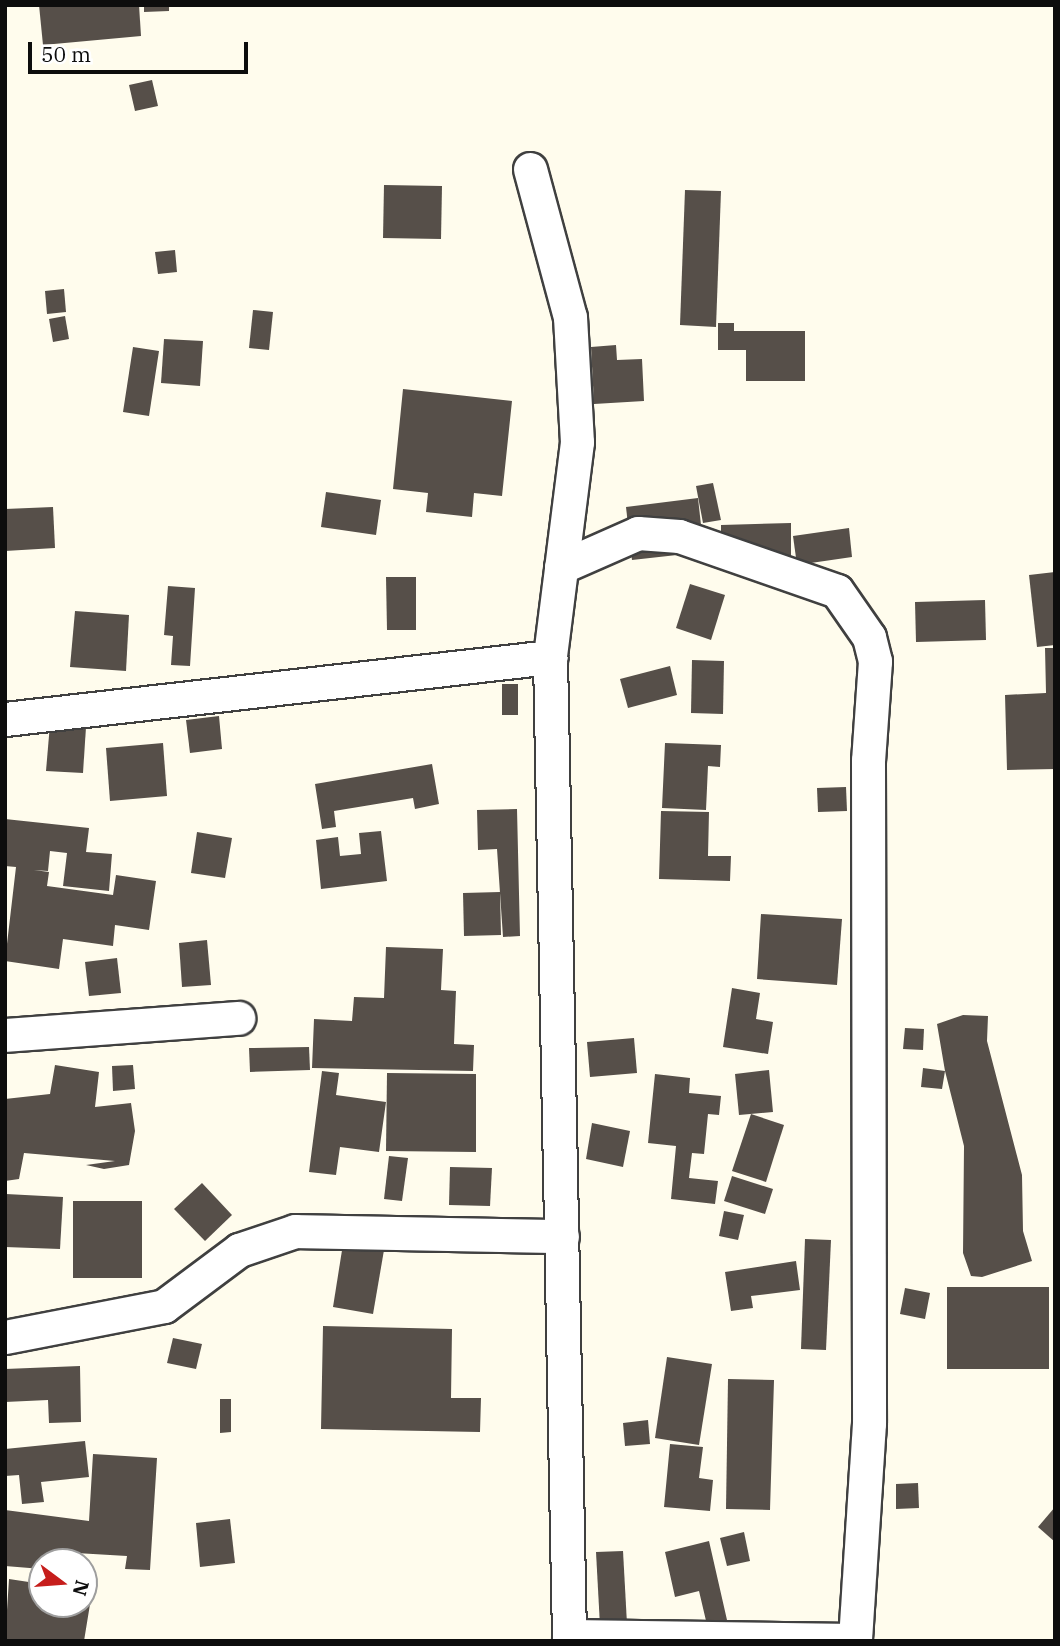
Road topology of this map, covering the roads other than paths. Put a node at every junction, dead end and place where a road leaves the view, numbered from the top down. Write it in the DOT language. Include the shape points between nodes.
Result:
graph roads {
  1 [pos="530,169"];
  2 [pos="561,567"];
  3 [pos="550,657"];
  4 [pos="5,719"];
  5 [pos="238,1018"];
  6 [pos="5,1035"];
  7 [pos="562,1236"];
  8 [pos="5,1337"];
  9 [pos="569,1639"];
  10 [pos="855,1641"];
  1 -- 2 [label="street" via="570,317 577,442"];
  2 -- 3 [label="street"];
  2 -- 10 [label="street" via="638,533 680,536 837,591 872,649 869,1423"];
  3 -- 4 [label="street"];
  3 -- 7 [label="street"];
  5 -- 6 [label="street"];
  7 -- 8 [label="street" via="295,1231 239,1250 164,1307"];
  7 -- 9 [label="street"];
  9 -- 10 [label="street"];
}
